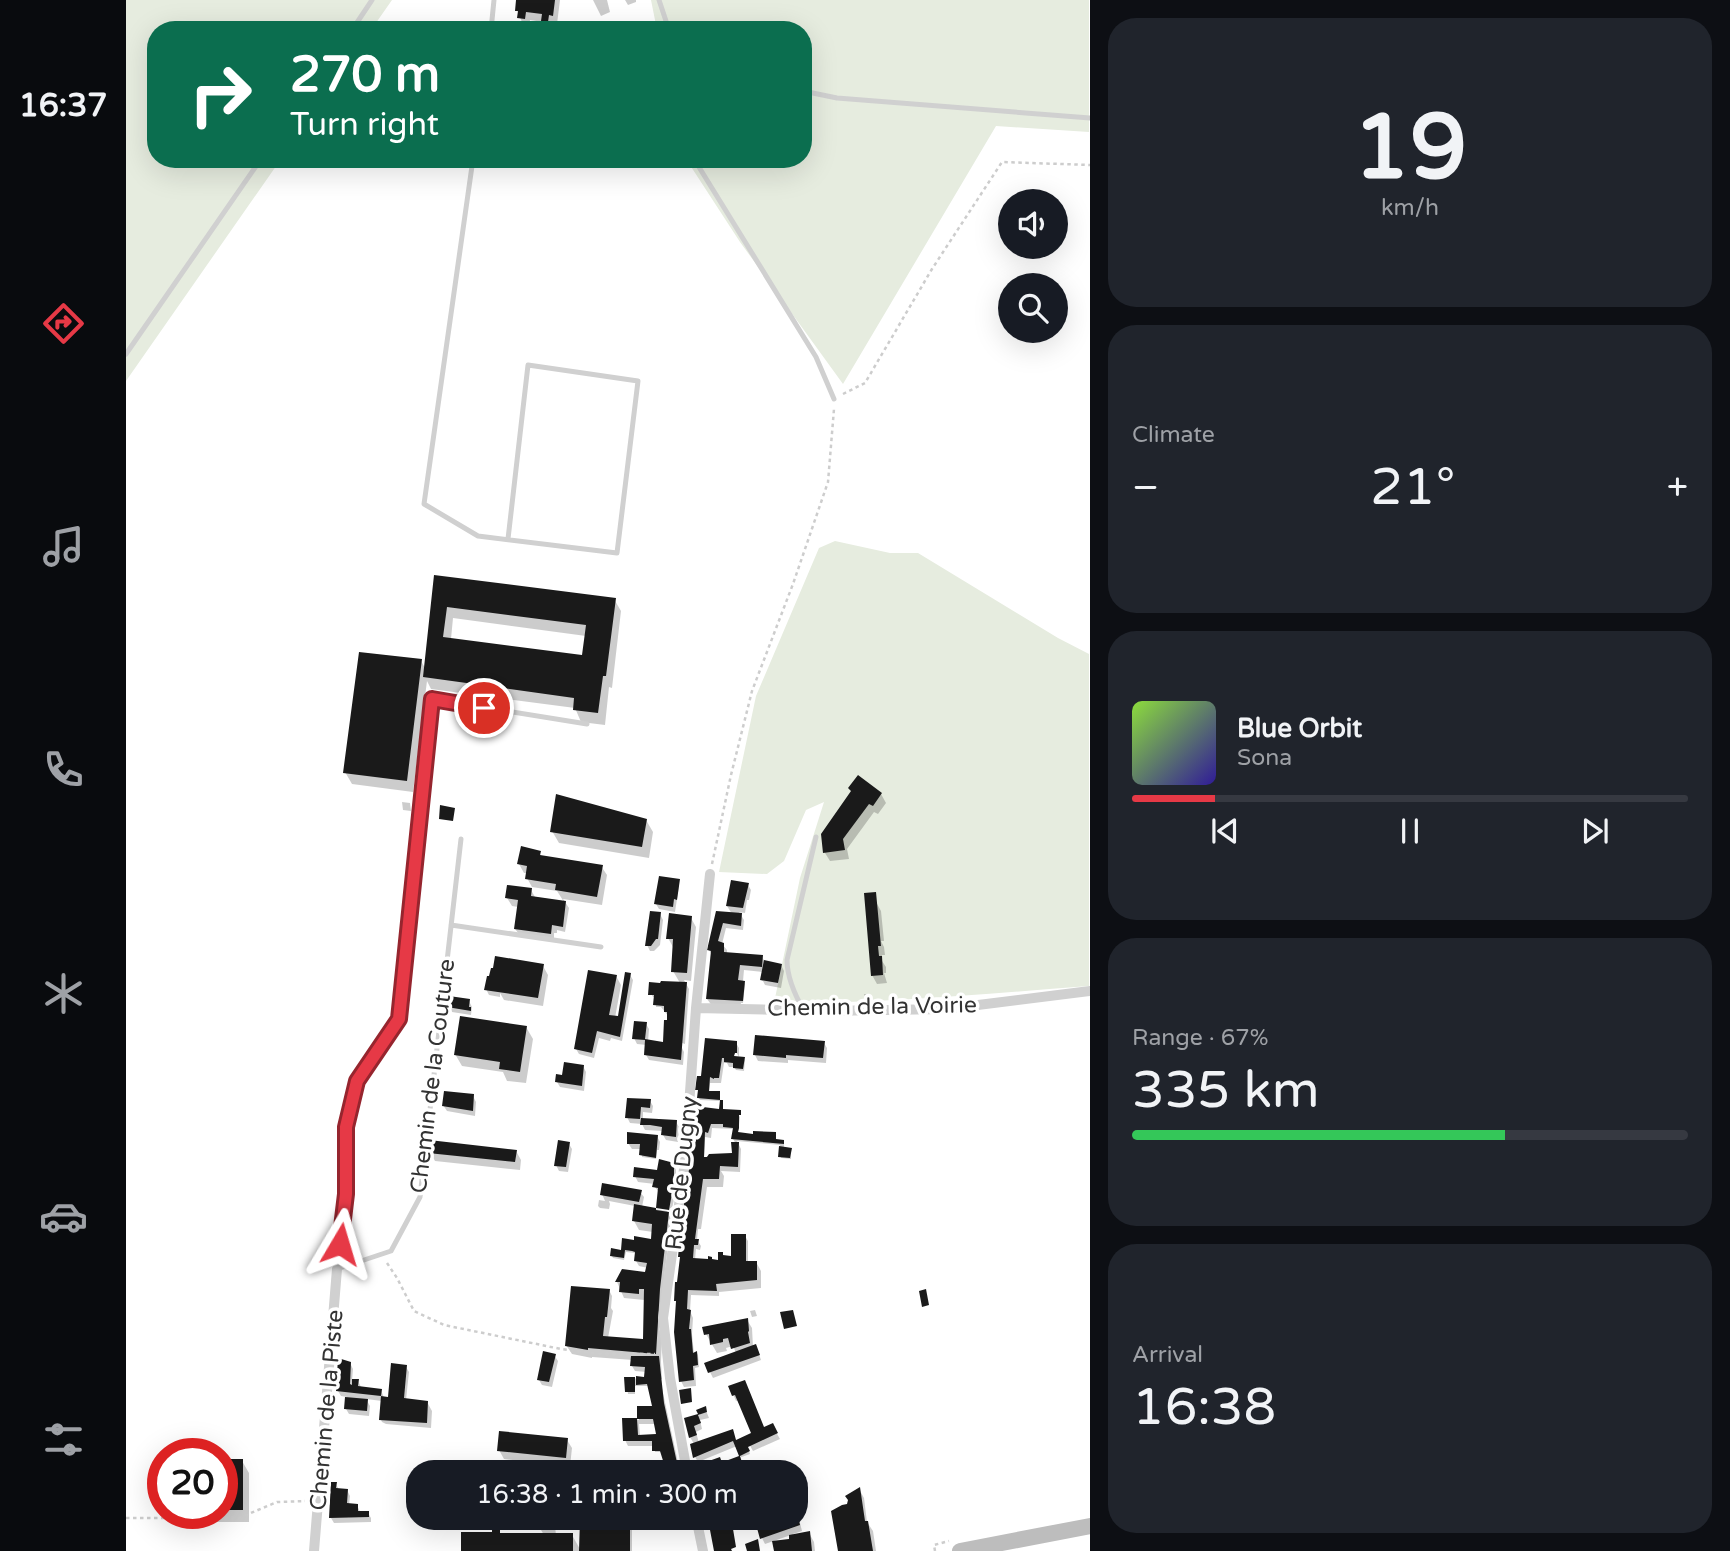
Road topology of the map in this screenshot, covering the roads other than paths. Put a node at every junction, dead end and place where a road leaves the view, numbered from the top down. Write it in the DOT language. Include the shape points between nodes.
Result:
graph roads {
  1 [pos="372,0"];
  2 [pos="494,0"];
  3 [pos="659,0"];
  4 [pos="358,21"];
  5 [pos="492,21"];
  6 [pos="666,21"];
  7 [pos="812,94"];
  8 [pos="1090,118"];
  9 [pos="255,168"];
  10 [pos="472,168"];
  11 [pos="700,168"];
  12 [pos="126,354"];
  13 [pos="834,399"];
  14 [pos="508,540"];
  15 [pos="587,724"];
  16 [pos="816,838"];
  17 [pos="461,839"];
  18 [pos="710,874"];
  19 [pos="451,925"];
  20 [pos="601,947"];
  21 [pos="1090,991"];
  22 [pos="696,1008"];
  23 [pos="804,1011"];
  24 [pos="337,1269"];
  25 [pos="685,1460"];
  26 [pos="1090,1526"];
  27 [pos="699,1530"];
  28 [pos="314,1551"];
  29 [pos="703,1551"];
  30 [pos="960,1551"];
  1 -- 4 [label="lane"];
  2 -- 5 [label="lane"];
  3 -- 6 [label="lane"];
  7 -- 8 [label="lane"];
  9 -- 12 [label="lane"];
  10 -- 14 [label="lane" via="424,505 478,536"];
  11 -- 13 [label="lane" via="816,357"];
  14 -- 14 [label="lane" via="617,552 638,381 528,365"];
  15 -- 24 [label="lane" via="432,699 399,1019 357,1081 346,1127 346,1194"];
  16 -- 23 [label="lane" via="787,960"];
  17 -- 19 [label="lane, Chemin de la Couture"];
  18 -- 22 [label="street, Rue de Dugny"];
  19 -- 20 [label="lane"];
  19 -- 24 [label="lane, Chemin de la Couture" via="420,1197 391,1251"];
  21 -- 23 [label="street, Chemin de la Voirie" via="946,1009"];
  22 -- 23 [label="street, Chemin de la Voirie"];
  22 -- 25 [label="street, Rue de Dugny" via="685,1162 663,1318"];
  24 -- 28 [label="street, Chemin de la Piste"];
  26 -- 30 [label="street"];
  27 -- 29 [label="street"];
}
